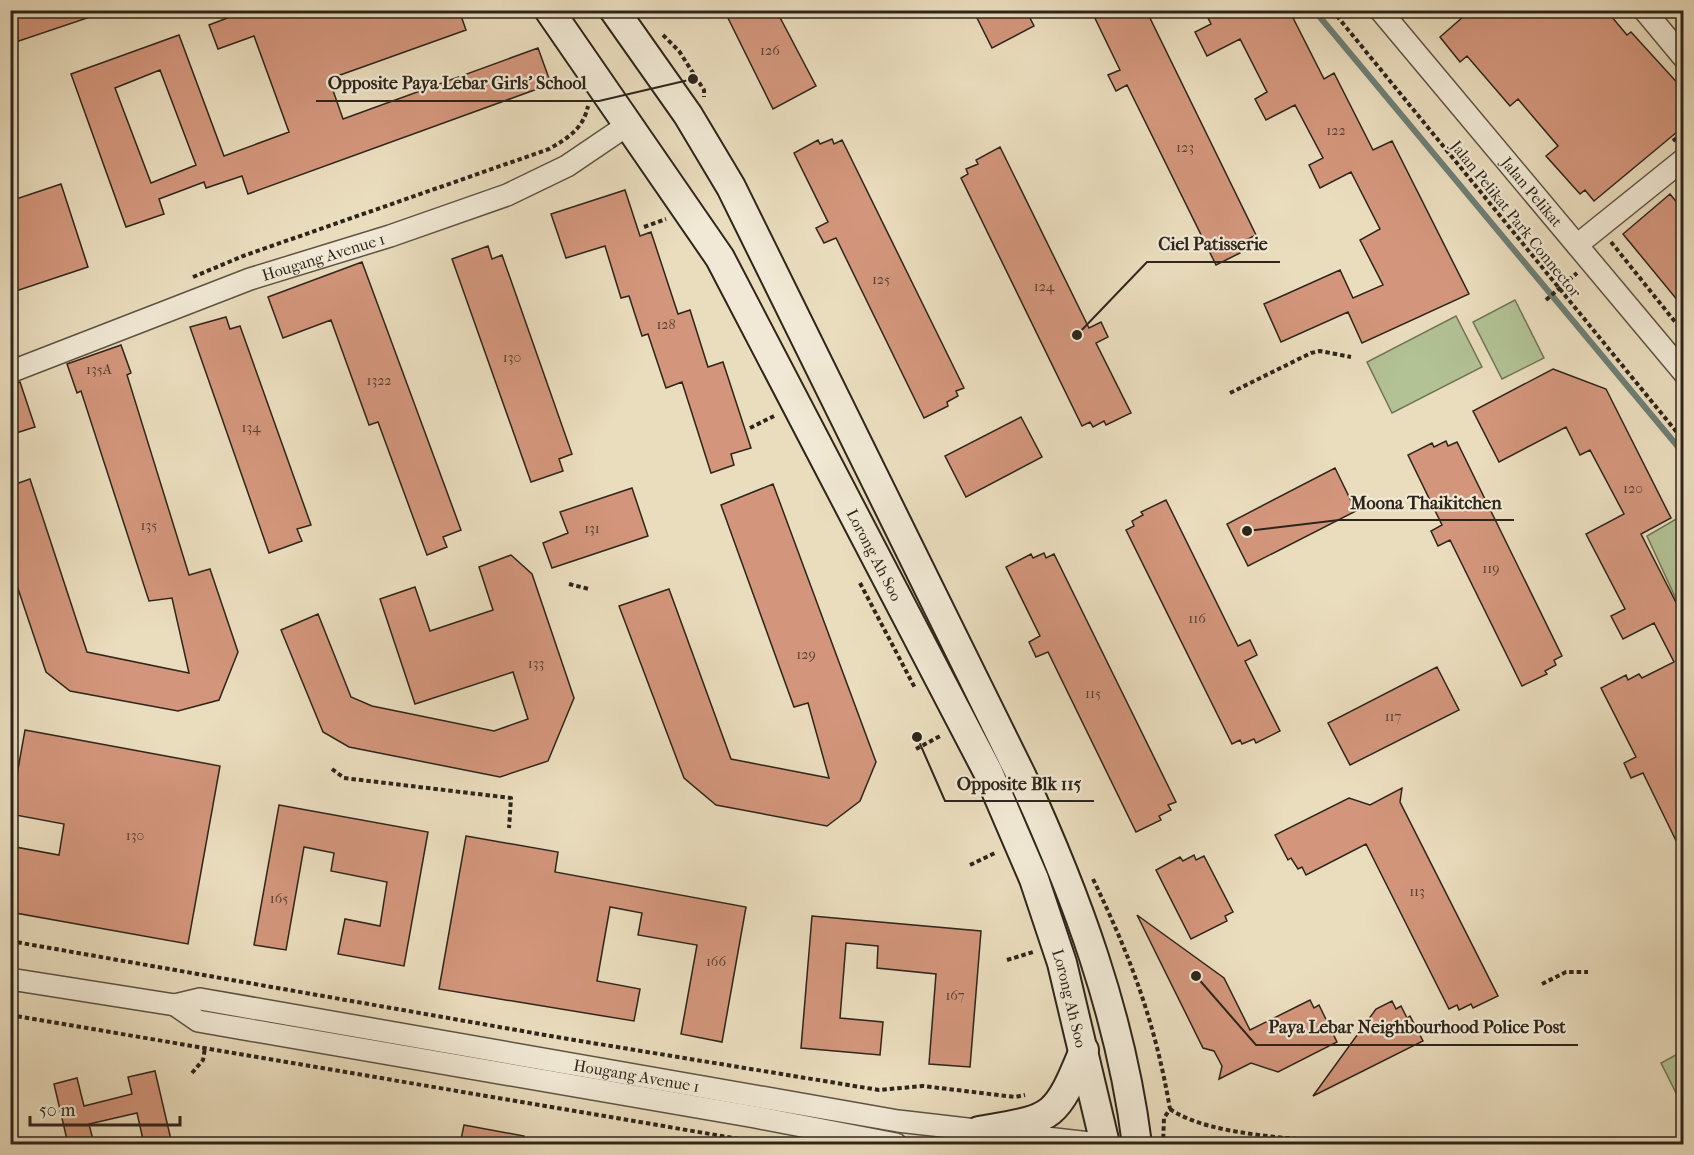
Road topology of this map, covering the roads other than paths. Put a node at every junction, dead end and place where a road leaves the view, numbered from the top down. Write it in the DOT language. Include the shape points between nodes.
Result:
graph roads {
  1 [pos="549,10"];
  2 [pos="614,10"];
  3 [pos="1380,10"];
  4 [pos="1644,10"];
  5 [pos="1683,58"];
  6 [pos="629,124"];
  7 [pos="1675,153"];
  8 [pos="1577,245"];
  9 [pos="786,294"];
  10 [pos="752,315"];
  11 [pos="10,372"];
  12 [pos="1683,373"];
  13 [pos="10,979"];
  14 [pos="175,1005"];
  15 [pos="1084,1050"];
  16 [pos="979,1131"];
  17 [pos="896,1144"];
  18 [pos="1099,1144"];
  19 [pos="1105,1144"];
  20 [pos="1137,1144"];
  1 -- 6 [label="main road, Lorong Ah Soo"];
  2 -- 9 [label="main road, Lorong Ah Soo" via="710,153"];
  3 -- 8 [label="street, Jalan Pelikat"];
  4 -- 5 [label="street"];
  6 -- 10 [label="main road, Lorong Ah Soo" via="720,258"];
  6 -- 11 [label="street, Hougang Avenue 1" via="567,166 507,195 250,279"];
  7 -- 8 [label="street"];
  8 -- 12 [label="street, Jalan Pelikat"];
  9 -- 10 [label="main road" via="789,316 784,327 769,329"];
  9 -- 20 [label="main road, Lorong Ah Soo" via="1063,865 1115,1033"];
  10 -- 15 [label="main road, Lorong Ah Soo" via="994,785 1034,879 1062,963"];
  13 -- 14 [label="street, Hougang Avenue 1"];
  14 -- 16 [label="street, Hougang Avenue 1" via="200,999 898,1121"];
  14 -- 17 [label="street, Hougang Avenue 1" via="198,1022"];
  15 -- 16 [label="main road" via="1060,1104 1045,1118"];
  15 -- 19 [label="main road, Lorong Ah Soo"];
  16 -- 18 [label="street, Hougang Avenue 1"];
}
